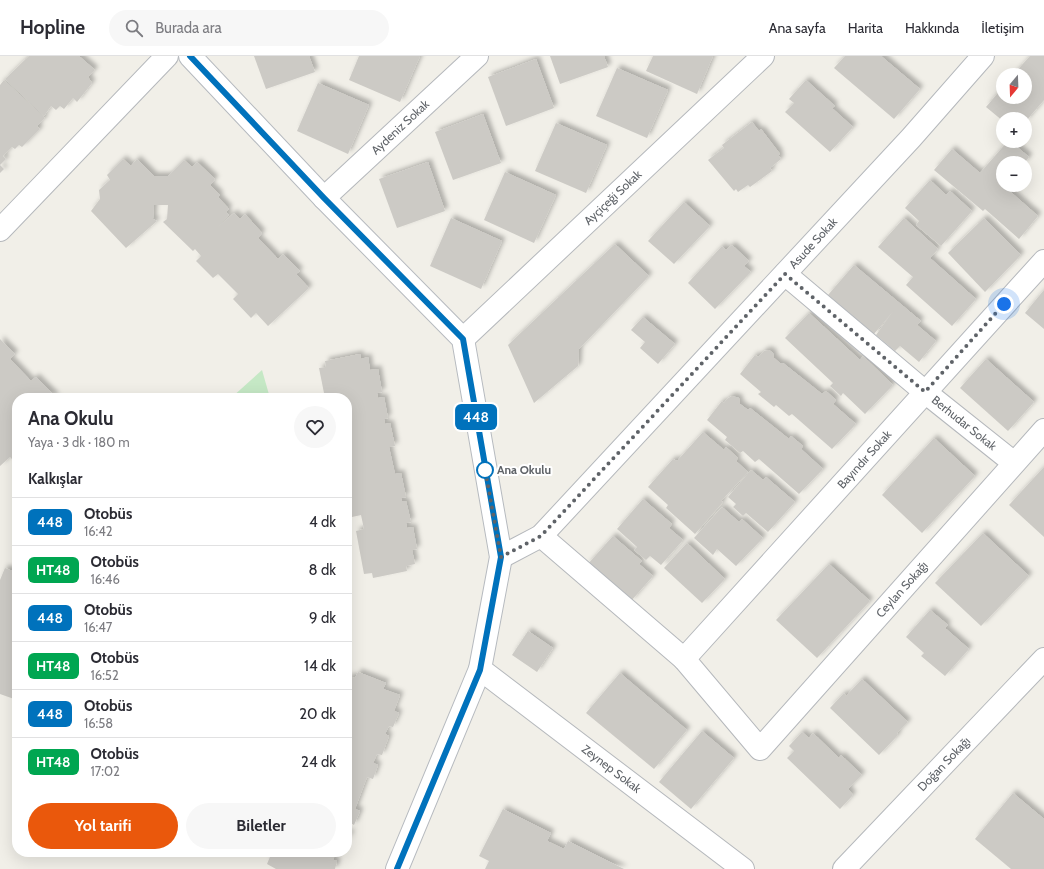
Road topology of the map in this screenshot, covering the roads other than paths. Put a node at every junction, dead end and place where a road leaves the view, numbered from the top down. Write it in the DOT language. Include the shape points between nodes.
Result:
graph roads {
  1 [pos="167,56"];
  2 [pos="190,56"];
  3 [pos="477,56"];
  4 [pos="763,56"];
  5 [pos="984,56"];
  6 [pos="324,198"];
  7 [pos="0,230"];
  8 [pos="1044,261"];
  9 [pos="785,274"];
  10 [pos="463,339"];
  11 [pos="925,392"];
  12 [pos="1044,430"];
  13 [pos="1014,464"];
  14 [pos="541,536"];
  15 [pos="501,557"];
  16 [pos="684,659"];
  17 [pos="1044,659"];
  18 [pos="480,670"];
  19 [pos="397,869"];
  20 [pos="743,869"];
  21 [pos="844,869"];
  1 -- 7 [label="street"];
  2 -- 6 [label="street"];
  3 -- 6 [label="street, Aydeniz Sokak"];
  4 -- 10 [label="street, Ayçiçeği Sokak"];
  5 -- 9 [label="street, Asude Sokak"];
  6 -- 10 [label="street"];
  8 -- 11 [label="street, Bayındır Sokak"];
  9 -- 11 [label="street, Berhudar Sokak"];
  9 -- 14 [label="street, Asude Sokak"];
  10 -- 15 [label="street"];
  11 -- 13 [label="street, Berhudar Sokak"];
  11 -- 16 [label="street, Bayındır Sokak"];
  12 -- 13 [label="street, Ceylan Sokağı"];
  13 -- 16 [label="street, Ceylan Sokağı" via="760,749"];
  14 -- 15 [label="street, Asude Sokak"];
  14 -- 16 [label="street"];
  15 -- 18 [label="street"];
  17 -- 21 [label="street, Doğan Sokağı"];
  18 -- 19 [label="street"];
  18 -- 20 [label="street, Zeynep Sokak"];
}
